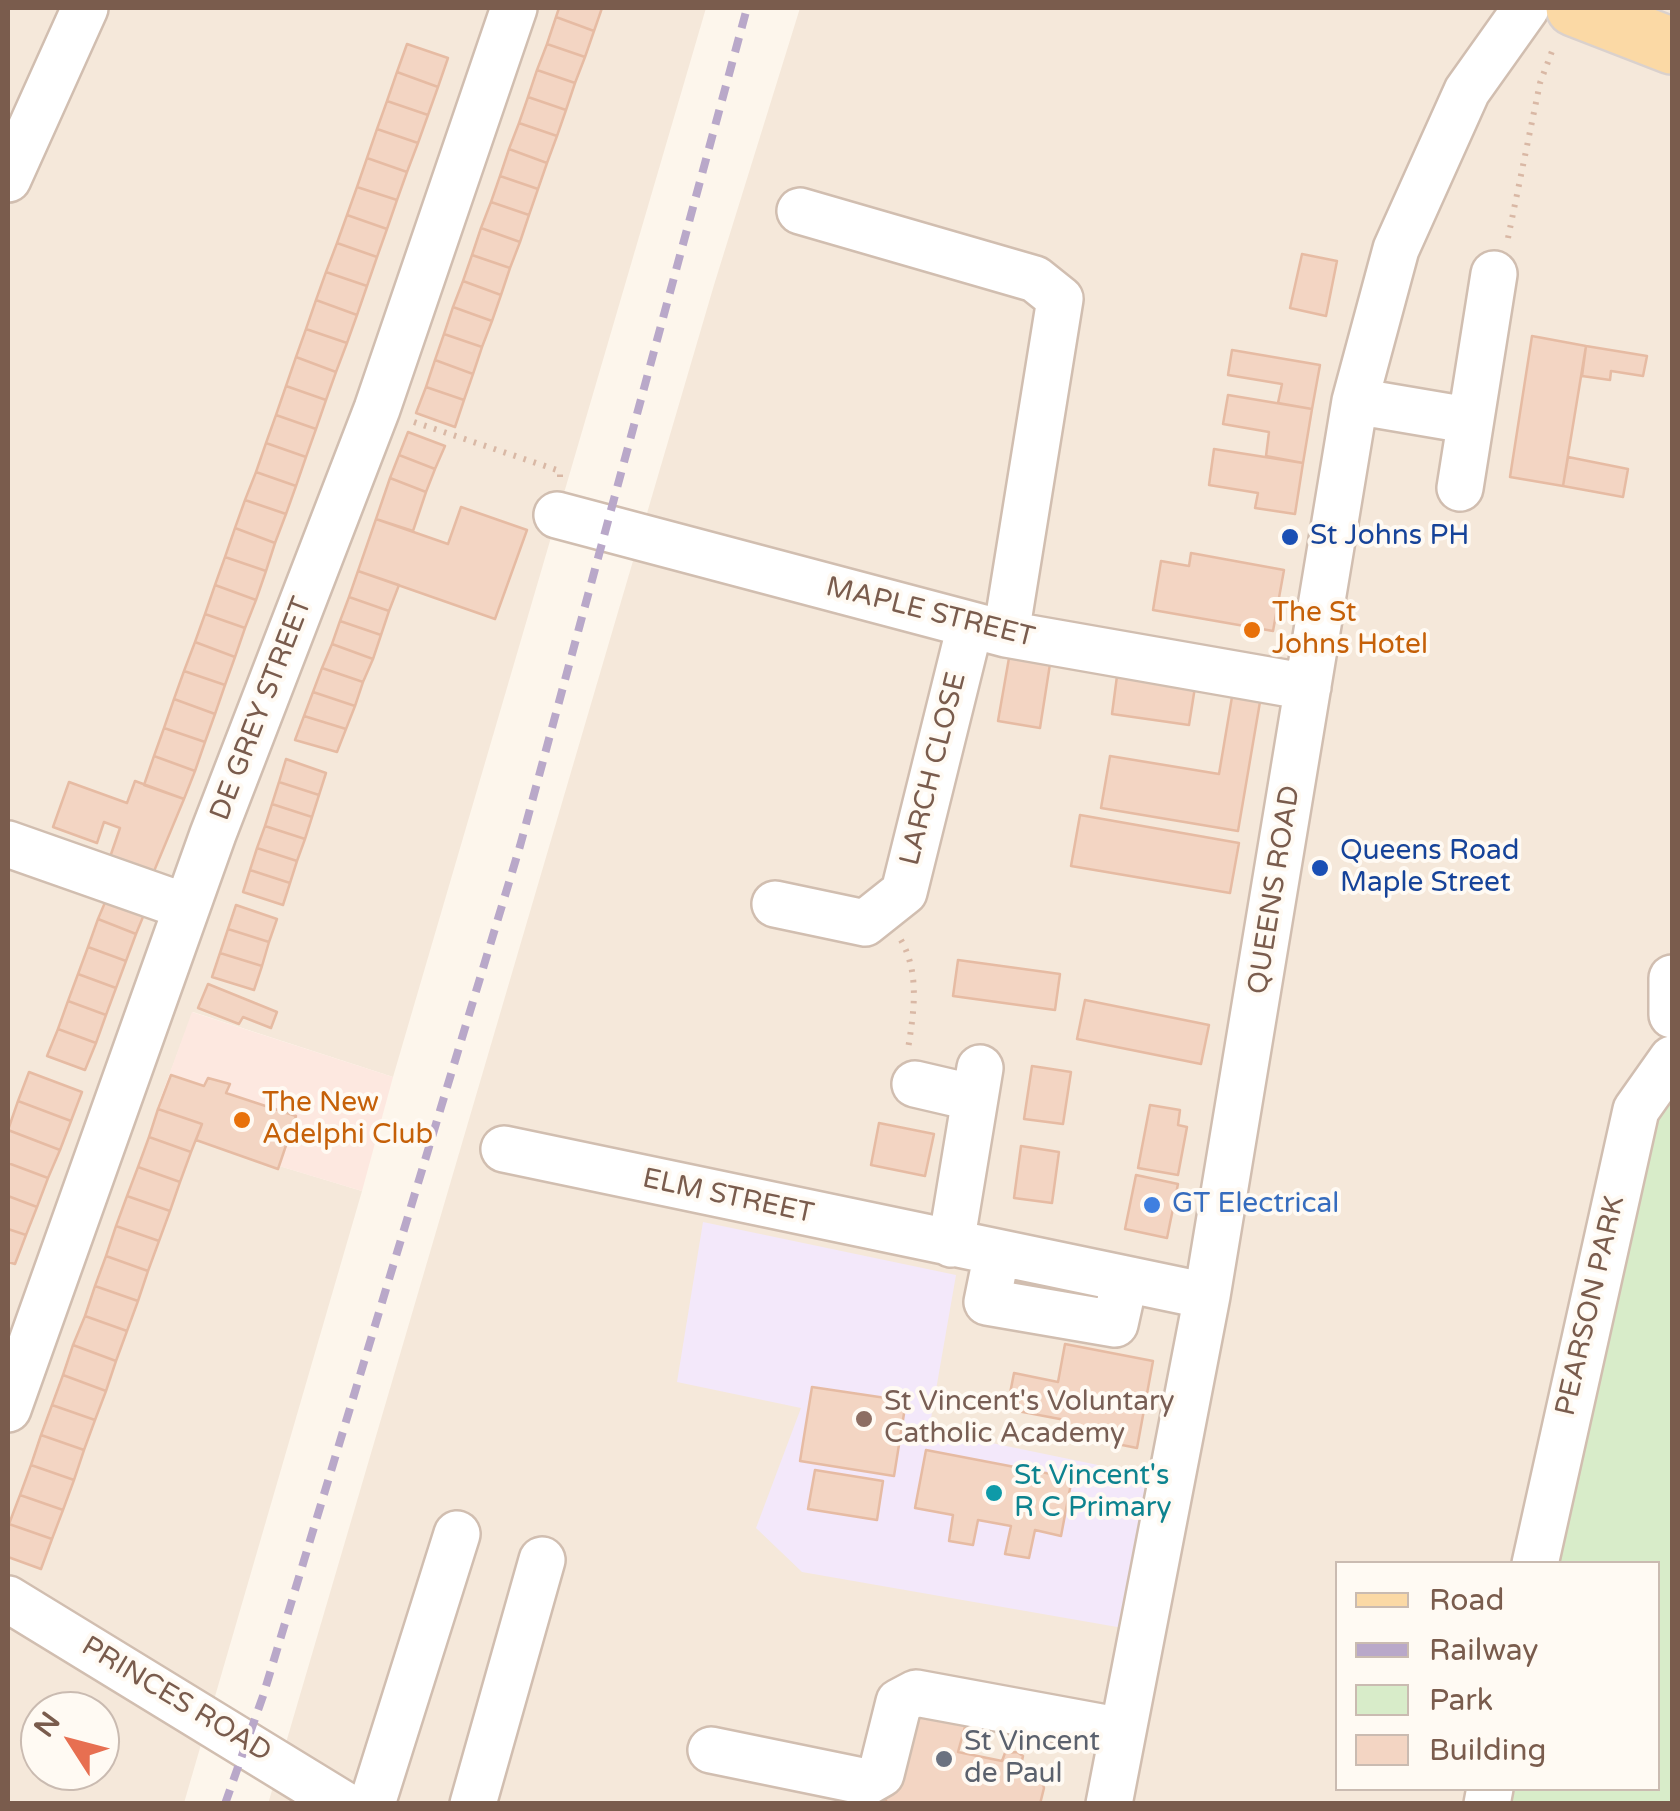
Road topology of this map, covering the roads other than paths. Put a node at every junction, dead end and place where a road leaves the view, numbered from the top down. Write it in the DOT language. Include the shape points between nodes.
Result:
graph roads {
  1 [pos="85,8"];
  2 [pos="514,8"];
  3 [pos="1552,18"];
  4 [pos="1672,46"];
  5 [pos="8,179"];
  6 [pos="800,210"];
  7 [pos="1494,274"];
  8 [pos="1355,401"];
  9 [pos="1467,420"];
  10 [pos="1460,488"];
  11 [pos="557,515"];
  12 [pos="988,630"];
  13 [pos="1308,687"];
  14 [pos="8,844"];
  15 [pos="775,904"];
  16 [pos="187,908"];
  17 [pos="1672,978"];
  18 [pos="1672,1015"];
  19 [pos="1672,1059"];
  20 [pos="915,1084"];
  21 [pos="504,1149"];
  22 [pos="951,1244"];
  23 [pos="1208,1296"];
  24 [pos="8,1409"];
  25 [pos="457,1534"];
  26 [pos="542,1560"];
  27 [pos="1536,1561"];
  28 [pos="8,1600"];
  29 [pos="1122,1731"];
  30 [pos="711,1750"];
  31 [pos="344,1804"];
  32 [pos="372,1804"];
  33 [pos="473,1804"];
  34 [pos="1109,1804"];
  1 -- 5 [label="street"];
  2 -- 16 [label="street, DE GREY STREET" via="377,409"];
  3 -- 4 [label="main road"];
  3 -- 8 [label="street, QUEENS ROAD" via="1467,91 1396,249"];
  6 -- 12 [label="street, LARCH CLOSE" via="1036,278 1060,299"];
  7 -- 9 [label="street"];
  8 -- 9 [label="street"];
  8 -- 13 [label="street, QUEENS ROAD"];
  9 -- 10 [label="street"];
  11 -- 12 [label="street, MAPLE STREET"];
  12 -- 13 [label="street, MAPLE STREET"];
  12 -- 15 [label="street, LARCH CLOSE" via="904,892 865,923"];
  13 -- 23 [label="street, QUEENS ROAD"];
  14 -- 16 [label="street"];
  16 -- 24 [label="street, DE GREY STREET"];
  17 -- 18 [label="street"];
  19 -- 27 [label="street, PEARSON PARK" via="1636,1110"];
  20 -- 22 [label="street" via="977,1083"];
  21 -- 22 [label="street, ELM STREET"];
  22 -- 23 [label="street, ELM STREET"];
  23 -- 29 [label="street, QUEENS ROAD"];
  25 -- 32 [label="street"];
  26 -- 33 [label="street"];
  28 -- 31 [label="street, PRINCES ROAD"];
  29 -- 30 [label="street" via="916,1694 899,1702 881,1774 867,1782"];
  29 -- 34 [label="street, QUEENS ROAD"];
}
